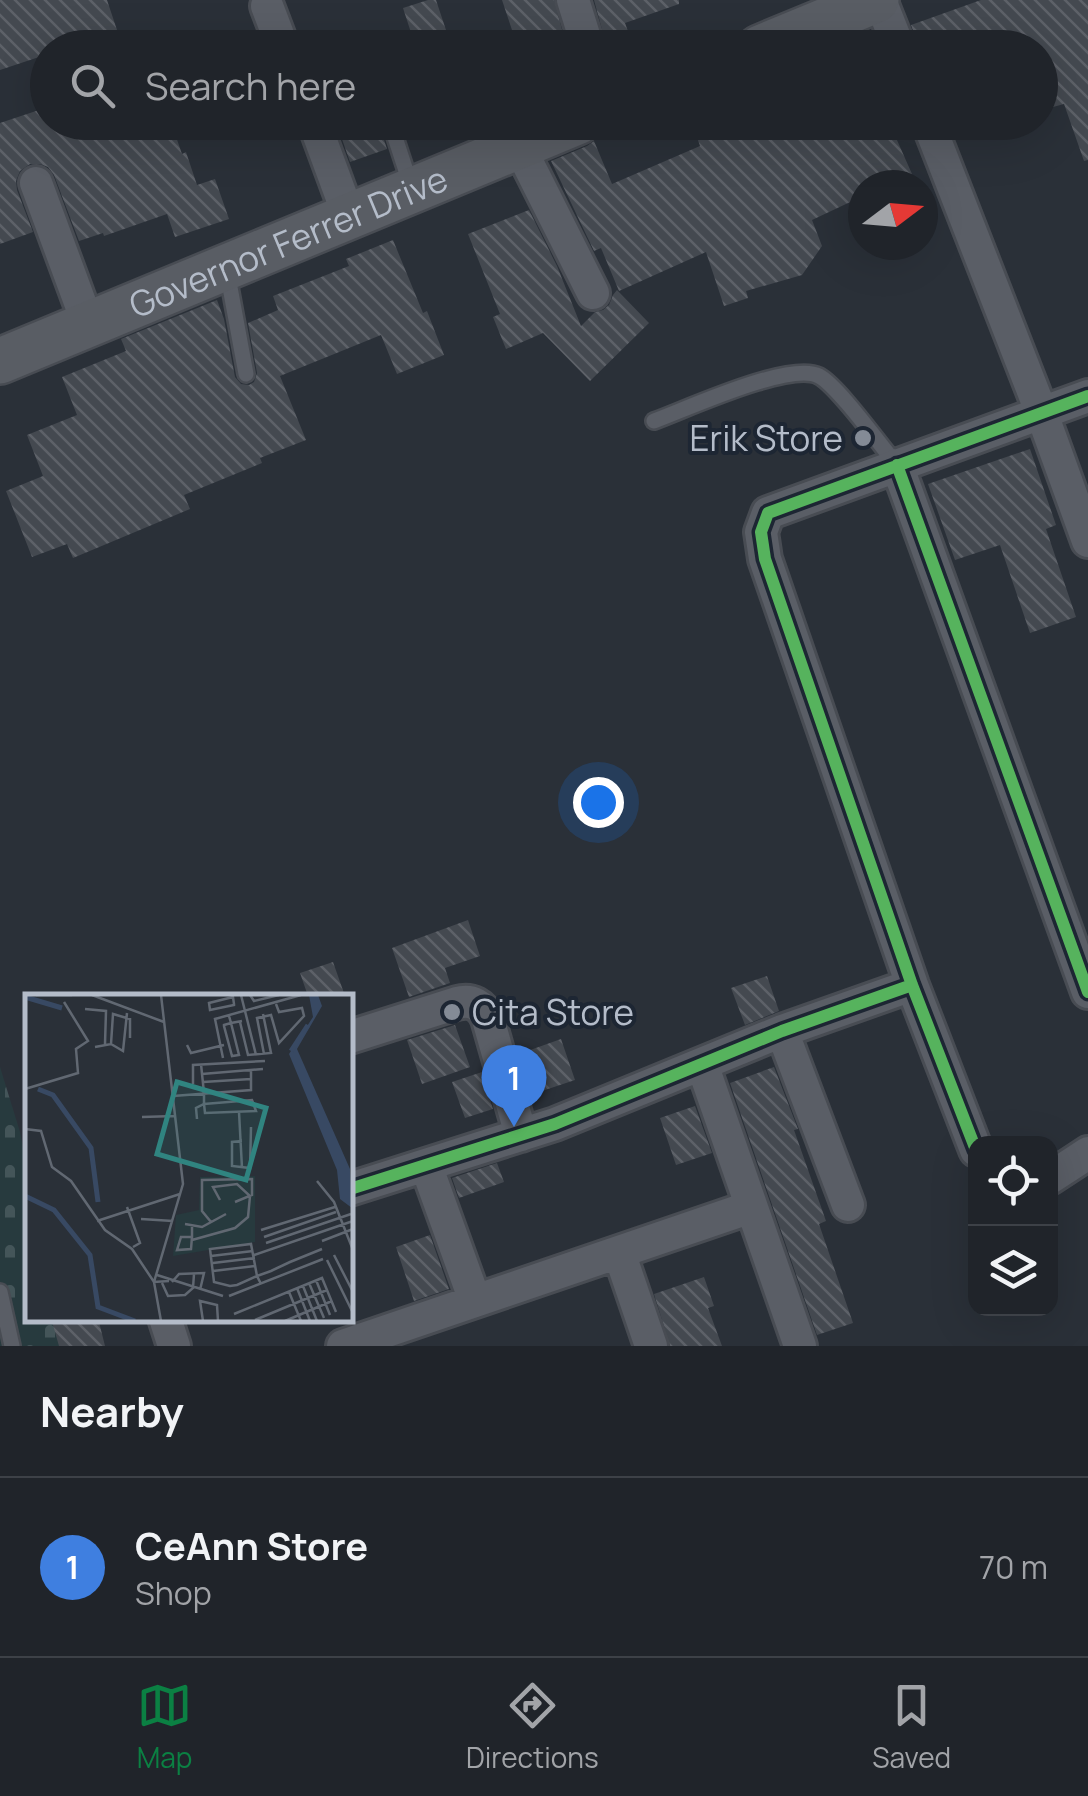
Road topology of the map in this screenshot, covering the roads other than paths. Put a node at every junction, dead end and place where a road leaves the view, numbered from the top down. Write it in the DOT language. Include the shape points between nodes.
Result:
graph roads {
  1 [pos="573,0"];
  2 [pos="878,0"];
  3 [pos="267,6"];
  4 [pos="277,30"];
  5 [pos="582,30"];
  6 [pos="804,30"];
  7 [pos="891,30"];
  8 [pos="321,140"];
  9 [pos="396,140"];
  10 [pos="534,140"];
  11 [pos="935,140"];
  12 [pos="519,146"];
  13 [pos="36,183"];
  14 [pos="412,190"];
  15 [pos="349,217"];
  16 [pos="226,267"];
  17 [pos="593,293"];
  18 [pos="88,324"];
  19 [pos="0,361"];
  20 [pos="246,374"];
  21 [pos="1088,396"];
  22 [pos="1042,414"];
  23 [pos="654,421"];
  24 [pos="897,465"];
  25 [pos="1088,541"];
  26 [pos="912,986"];
  27 [pos="1088,992"];
  28 [pos="782,1031"];
  29 [pos="352,1037"];
  30 [pos="702,1064"];
  31 [pos="521,1135"];
  32 [pos="971,1136"];
  33 [pos="1088,1153"];
  34 [pos="426,1165"];
  35 [pos="1058,1173"];
  36 [pos="352,1188"];
  37 [pos="848,1205"];
  38 [pos="752,1207"];
  39 [pos="618,1252"];
  40 [pos="0,1292"];
  41 [pos="475,1301"];
  42 [pos="166,1321"];
  43 [pos="12,1346"];
  44 [pos="174,1346"];
  45 [pos="343,1346"];
  46 [pos="652,1346"];
  47 [pos="800,1346"];
  1 -- 5 [label="street"];
  2 -- 6 [label="main road"];
  2 -- 7 [label="street"];
  3 -- 4 [label="street"];
  8 -- 15 [label="street"];
  9 -- 14 [label="lane"];
  10 -- 12 [label="main road, Governor Ferrer Drive"];
  11 -- 22 [label="street"];
  12 -- 14 [label="main road, Governor Ferrer Drive"];
  12 -- 17 [label="street"];
  13 -- 18 [label="street"];
  14 -- 15 [label="main road, Governor Ferrer Drive"];
  15 -- 16 [label="main road, Governor Ferrer Drive"];
  16 -- 18 [label="main road, Governor Ferrer Drive"];
  16 -- 20 [label="lane"];
  18 -- 19 [label="main road, Governor Ferrer Drive"];
  21 -- 22 [label="street"];
  22 -- 24 [label="street"];
  22 -- 25 [label="street"];
  23 -- 24 [label="lane" via="801,372 818,375"];
  24 -- 26 [label="street" via="768,513 762,532 765,560"];
  24 -- 27 [label="street"];
  26 -- 28 [label="street"];
  26 -- 32 [label="street"];
  28 -- 30 [label="street"];
  28 -- 37 [label="street"];
  29 -- 31 [label="street" via="472,1002 488,1019"];
  30 -- 31 [label="street"];
  30 -- 38 [label="street"];
  31 -- 34 [label="street"];
  33 -- 35 [label="street"];
  34 -- 36 [label="street"];
  34 -- 41 [label="street"];
  38 -- 39 [label="street"];
  38 -- 47 [label="street"];
  39 -- 41 [label="street"];
  39 -- 46 [label="street"];
  40 -- 43 [label="lane"];
  41 -- 45 [label="street"];
  42 -- 44 [label="street"];
}
